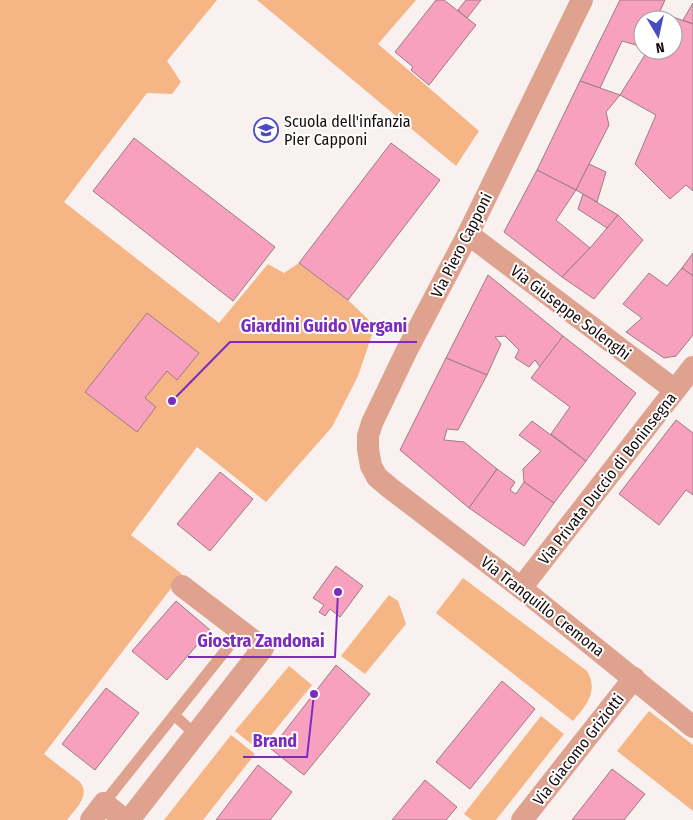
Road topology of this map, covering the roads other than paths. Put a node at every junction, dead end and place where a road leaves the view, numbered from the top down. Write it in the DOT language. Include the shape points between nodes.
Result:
graph roads {
  1 [pos="582,0"];
  2 [pos="468,234"];
  3 [pos="693,367"];
  4 [pos="675,390"];
  5 [pos="390,488"];
  6 [pos="182,586"];
  7 [pos="521,588"];
  8 [pos="241,630"];
  9 [pos="634,678"];
  10 [pos="174,715"];
  11 [pos="693,727"];
  12 [pos="196,734"];
  13 [pos="98,812"];
  14 [pos="127,820"];
  15 [pos="522,820"];
  1 -- 2 [label="street, Via Piero Capponi"];
  2 -- 4 [label="street, Via Giuseppe Solenghi"];
  2 -- 5 [label="street, Via Piero Capponi" via="406,352 368,436 371,466 377,477"];
  3 -- 4 [label="street, Via Privata Duccio di Boninsegna"];
  4 -- 7 [label="street, Via Privata Duccio di Boninsegna"];
  5 -- 7 [label="street, Via Tranquillo Cremona"];
  6 -- 8 [label="street"];
  7 -- 9 [label="street, Via Tranquillo Cremona"];
  8 -- 10 [label="lane"];
  8 -- 12 [label="street" via="262,648"];
  9 -- 11 [label="street, Via Tranquillo Cremona"];
  9 -- 15 [label="street, Via Giacomo Griziotti"];
  10 -- 12 [label="lane"];
  10 -- 13 [label="lane"];
  12 -- 14 [label="street"];
  13 -- 14 [label="street"];
}
